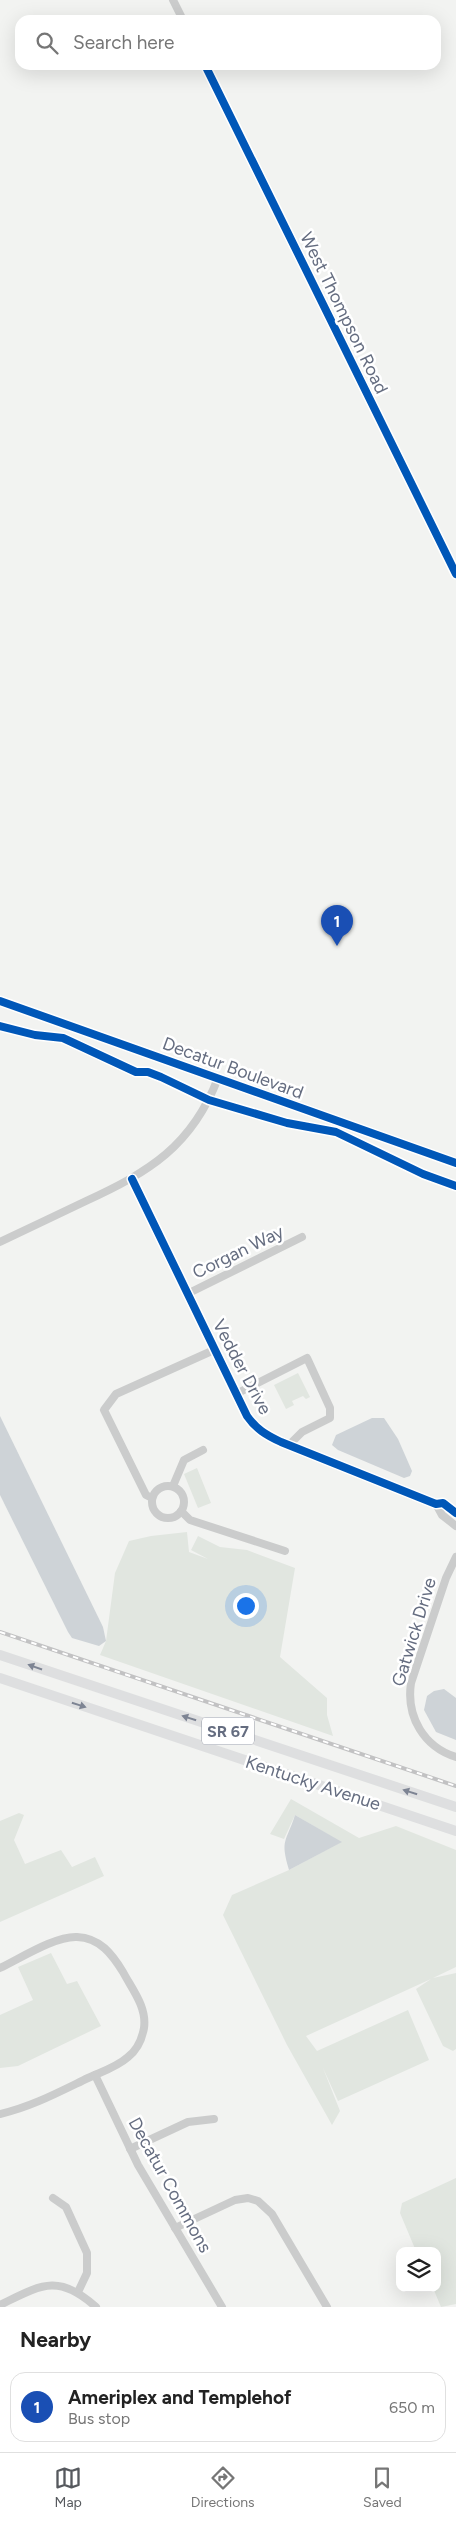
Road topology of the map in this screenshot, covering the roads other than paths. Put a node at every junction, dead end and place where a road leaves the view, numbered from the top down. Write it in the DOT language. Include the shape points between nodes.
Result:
graph roads {
  1 [pos="173,0"];
  2 [pos="180,15"];
  3 [pos="207,70"];
  4 [pos="456,574"];
  5 [pos="0,1001"];
  6 [pos="218,1078"];
  7 [pos="456,1163"];
  8 [pos="132,1179"];
  9 [pos="302,1237"];
  10 [pos="0,1242"];
  11 [pos="187,1294"];
  12 [pos="214,1350"];
  13 [pos="236,1394"];
  14 [pos="289,1445"];
  15 [pos="203,1450"];
  16 [pos="173,1486"];
  17 [pos="152,1498"];
  18 [pos="436,1504"];
  19 [pos="181,1511"];
  20 [pos="456,1513"];
  21 [pos="456,1526"];
  22 [pos="285,1551"];
  23 [pos="456,1556"];
  24 [pos="0,1655"];
  25 [pos="0,1678"];
  26 [pos="456,1757"];
  27 [pos="456,1807"];
  28 [pos="456,1831"];
  29 [pos="0,1968"];
  30 [pos="95,2075"];
  31 [pos="0,2114"];
  32 [pos="214,2119"];
  33 [pos="130,2149"];
  34 [pos="53,2198"];
  35 [pos="175,2228"];
  36 [pos="78,2292"];
  37 [pos="0,2304"];
  38 [pos="96,2307"];
  39 [pos="222,2307"];
  40 [pos="327,2307"];
  1 -- 2 [label="street"];
  3 -- 4 [label="street, West Thompson Road"];
  5 -- 6 [label="street, Decatur Boulevard"];
  6 -- 7 [label="street, Decatur Boulevard"];
  6 -- 8 [label="street" via="200,1115 181,1141 164,1158"];
  8 -- 10 [label="street"];
  8 -- 11 [label="street, Vedder Drive"];
  9 -- 11 [label="street, Corgan Way"];
  11 -- 12 [label="street, Vedder Drive"];
  12 -- 13 [label="street, Vedder Drive"];
  12 -- 17 [label="street" via="116,1394 104,1410 146,1495"];
  13 -- 14 [label="street, Vedder Drive" via="253,1424 264,1434"];
  13 -- 14 [label="street" via="307,1358 330,1408 330,1418 302,1432"];
  14 -- 18 [label="street, Vedder Drive"];
  15 -- 16 [label="street" via="184,1460"];
  16 -- 17 [label="street" via="163,1486"];
  16 -- 19 [label="street" via="184,1497"];
  17 -- 19 [label="street" via="153,1508 159,1515 174,1517"];
  18 -- 20 [label="street, Vedder Drive" via="443,1503"];
  18 -- 21 [label="street, Vedder Drive" via="442,1515"];
  19 -- 22 [label="street" via="190,1520"];
  23 -- 26 [label="street, Gatwick Drive" via="446,1578 410,1697 415,1723 424,1736 435,1747"];
  27 -- 24 [label="main road, Kentucky Avenue / SR 67, one-way"];
  25 -- 28 [label="main road, Kentucky Avenue / SR 67, one-way"];
  29 -- 30 [label="street" via="64,1938 88,1939 101,1945 114,1958 142,2007 142,2036 127,2058"];
  30 -- 31 [label="street" via="33,2104"];
  30 -- 33 [label="street, Decatur Commons"];
  32 -- 33 [label="street" via="188,2122"];
  33 -- 35 [label="street, Decatur Commons"];
  34 -- 36 [label="street" via="66,2207 87,2253 87,2273"];
  35 -- 39 [label="street, Decatur Commons"];
  35 -- 40 [label="street" via="235,2200 248,2198 258,2201 272,2214"];
  36 -- 37 [label="street" via="60,2285 44,2285"];
  36 -- 38 [label="street"];
}
